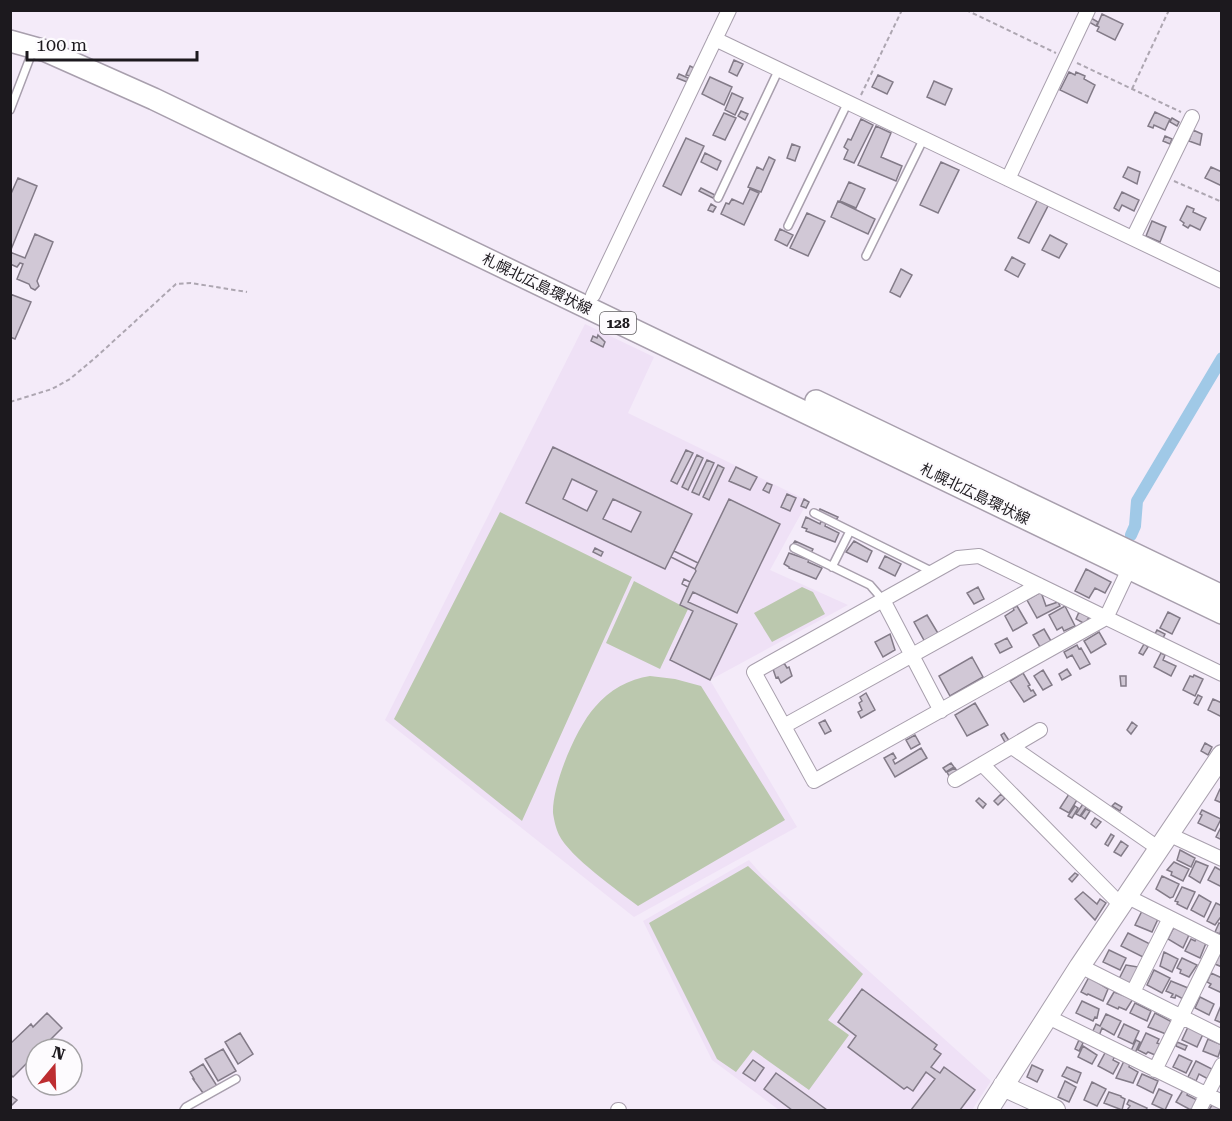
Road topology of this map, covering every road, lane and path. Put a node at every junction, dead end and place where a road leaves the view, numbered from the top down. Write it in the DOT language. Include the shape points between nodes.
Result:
graph roads {
  1 [pos="729,10"];
  2 [pos="902,10"];
  3 [pos="966,10"];
  4 [pos="1088,10"];
  5 [pos="1169,10"];
  6 [pos="10,27"];
  7 [pos="715,39"];
  8 [pos="10,41"];
  9 [pos="34,48"];
  10 [pos="1065,58"];
  11 [pos="779,69"];
  12 [pos="1132,89"];
  13 [pos="852,104"];
  14 [pos="10,110"];
  15 [pos="1192,117"];
  16 [pos="924,138"];
  17 [pos="1164,176"];
  18 [pos="1008,178"];
  19 [pos="718,198"];
  20 [pos="1221,202"];
  21 [pos="788,226"];
  22 [pos="1133,238"];
  23 [pos="866,256"];
  24 [pos="1221,280"];
  25 [pos="247,292"];
  26 [pos="593,295"];
  27 [pos="10,402"];
  28 [pos="814,513"];
  29 [pos="849,531"];
  30 [pos="794,548"];
  31 [pos="832,567"];
  32 [pos="1129,568"];
  33 [pos="933,572"];
  34 [pos="1039,585"];
  35 [pos="1221,596"];
  36 [pos="883,600"];
  37 [pos="1221,613"];
  38 [pos="1106,618"];
  39 [pos="912,657"];
  40 [pos="1221,674"];
  41 [pos="941,711"];
  42 [pos="784,726"];
  43 [pos="1040,730"];
  44 [pos="1012,747"];
  45 [pos="982,764"];
  46 [pos="1218,768"];
  47 [pos="955,780"];
  48 [pos="1163,841"];
  49 [pos="1221,859"];
  50 [pos="1123,900"];
  51 [pos="1170,918"];
  52 [pos="1220,943"];
  53 [pos="1080,966"];
  54 [pos="1133,992"];
  55 [pos="1048,1017"];
  56 [pos="1182,1017"];
  57 [pos="1221,1037"];
  58 [pos="1221,1065"];
  59 [pos="1155,1070"];
  60 [pos="236,1079"];
  61 [pos="1003,1086"];
  62 [pos="1207,1095"];
  63 [pos="1221,1102"];
  64 [pos="184,1110"];
  65 [pos="988,1110"];
  66 [pos="1055,1110"];
  67 [pos="1199,1110"];
  1 -- 7 [label="street"];
  2 -- 13 [label="path"];
  3 -- 10 [label="path"];
  4 -- 10 [label="street"];
  5 -- 12 [label="path"];
  6 -- 26 [label="main road, 札幌北広島環状線 / 128" via="56,41 167,91"];
  7 -- 11 [label="street"];
  7 -- 26 [label="street"];
  8 -- 9 [label="main road, 札幌北広島環状線 / 128"];
  9 -- 14 [label="lane"];
  9 -- 32 [label="main road, 札幌北広島環状線 / 128" via="154,99"];
  10 -- 12 [label="path"];
  10 -- 18 [label="street"];
  11 -- 13 [label="street"];
  11 -- 19 [label="lane"];
  12 -- 15 [label="path"];
  13 -- 16 [label="street"];
  13 -- 21 [label="lane"];
  15 -- 17 [label="street"];
  16 -- 18 [label="street"];
  16 -- 23 [label="lane"];
  17 -- 20 [label="path"];
  17 -- 22 [label="street"];
  18 -- 22 [label="street"];
  22 -- 24 [label="street"];
  25 -- 27 [label="path" via="176,284 69,379 52,389"];
  26 -- 35 [label="main road, 札幌北広島環状線 / 128"];
  28 -- 29 [label="lane"];
  29 -- 31 [label="lane"];
  29 -- 33 [label="lane"];
  30 -- 31 [label="lane"];
  31 -- 36 [label="lane" via="870,585"];
  32 -- 37 [label="main road, 札幌北広島環状線 / 128"];
  32 -- 38 [label="street"];
  33 -- 34 [label="street" via="958,558 979,556"];
  33 -- 36 [label="street"];
  34 -- 38 [label="street"];
  34 -- 39 [label="street"];
  36 -- 39 [label="street"];
  36 -- 42 [label="street" via="754,672"];
  38 -- 40 [label="street"];
  38 -- 41 [label="street"];
  39 -- 41 [label="street"];
  39 -- 42 [label="street"];
  41 -- 42 [label="street" via="814,781"];
  43 -- 44 [label="street"];
  44 -- 45 [label="street"];
  44 -- 48 [label="street"];
  45 -- 47 [label="street"];
  45 -- 50 [label="street"];
  46 -- 48 [label="street"];
  48 -- 49 [label="street"];
  48 -- 50 [label="street"];
  50 -- 51 [label="street"];
  50 -- 53 [label="street"];
  51 -- 52 [label="street"];
  51 -- 54 [label="street"];
  52 -- 56 [label="street"];
  53 -- 54 [label="street"];
  53 -- 55 [label="street"];
  54 -- 56 [label="street"];
  55 -- 59 [label="street"];
  55 -- 61 [label="street"];
  56 -- 57 [label="street"];
  56 -- 59 [label="street"];
  58 -- 62 [label="street"];
  59 -- 62 [label="street"];
  60 -- 64 [label="lane"];
  61 -- 65 [label="street"];
  61 -- 66 [label="street"];
  62 -- 63 [label="street"];
  62 -- 67 [label="street"];
}
